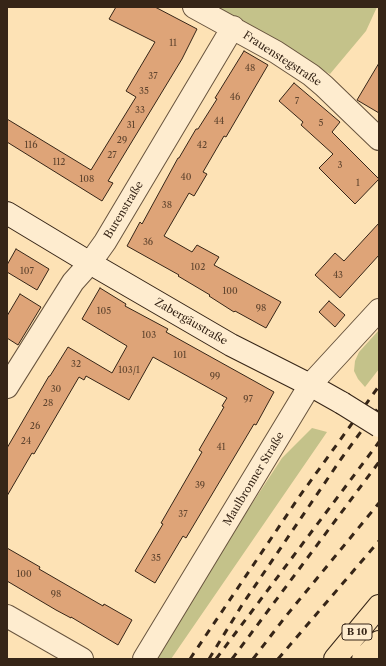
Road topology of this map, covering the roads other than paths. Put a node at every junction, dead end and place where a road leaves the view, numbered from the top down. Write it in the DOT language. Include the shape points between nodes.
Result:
graph roads {
  1 [pos="194,7"];
  2 [pos="233,27"];
  3 [pos="379,139"];
  4 [pos="7,213"];
  5 [pos="90,263"];
  6 [pos="379,310"];
  7 [pos="310,385"];
  8 [pos="7,387"];
  9 [pos="379,426"];
  10 [pos="379,606"];
  11 [pos="7,616"];
  12 [pos="379,642"];
  13 [pos="82,659"];
  14 [pos="144,659"];
  15 [pos="335,659"];
  16 [pos="363,659"];
  1 -- 2 [label="street, Frauenstegstraße"];
  2 -- 3 [label="street, Frauenstegstraße" via="311,75"];
  2 -- 5 [label="street, Burenstraße"];
  4 -- 5 [label="street, Zabergäustraße"];
  5 -- 7 [label="street, Zabergäustraße" via="231,345"];
  5 -- 8 [label="street, Burenstraße" via="73,282"];
  6 -- 7 [label="street, Maulbronner Straße"];
  7 -- 9 [label="street, Zabergäustraße, bridge"];
  7 -- 14 [label="street, Maulbronner Straße"];
  10 -- 15 [label="highway, B 10"];
  11 -- 13 [label="street"];
  12 -- 16 [label="highway"];
}
